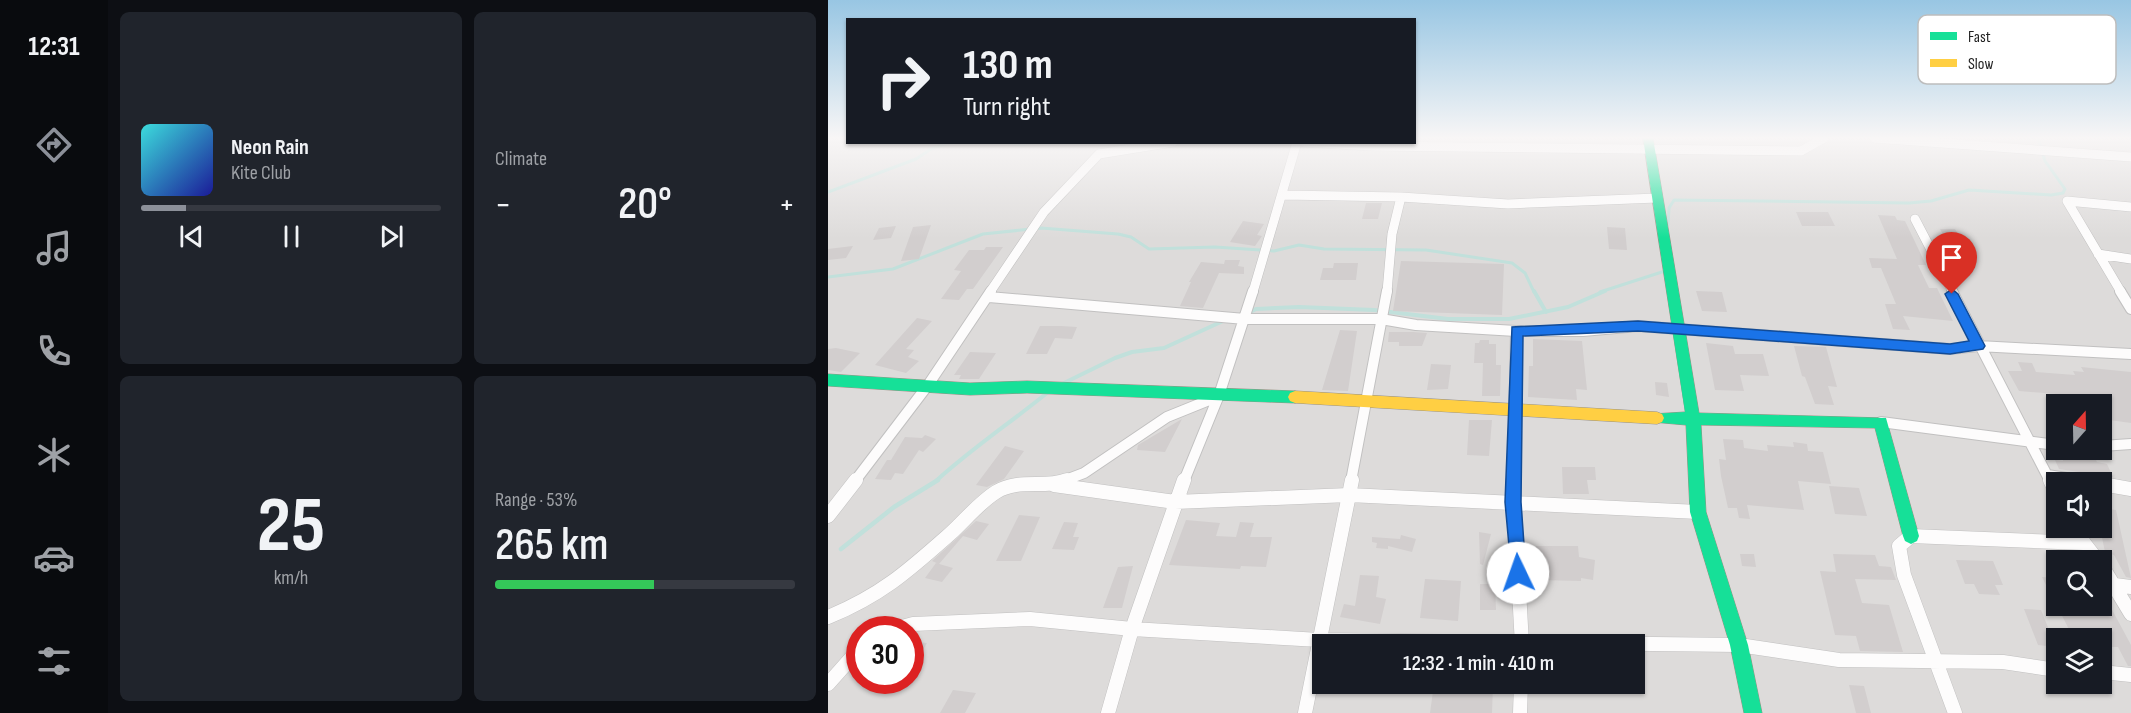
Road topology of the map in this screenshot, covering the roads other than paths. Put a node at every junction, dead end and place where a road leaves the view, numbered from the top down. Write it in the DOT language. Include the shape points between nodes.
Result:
graph roads {
  1 [pos="1083,171"];
  2 [pos="1289,171"];
  3 [pos="1653,171"];
  4 [pos="1282,195"];
  5 [pos="1401,197"];
  6 [pos="1657,198"];
  7 [pos="2131,207"];
  8 [pos="1915,219"];
  9 [pos="2098,254"];
  10 [pos="2131,259"];
  11 [pos="989,297"];
  12 [pos="2131,309"];
  13 [pos="1245,319"];
  14 [pos="1381,319"];
  15 [pos="1676,329"];
  16 [pos="1516,331"];
  17 [pos="1978,346"];
  18 [pos="2131,354"];
  19 [pos="828,380"];
  20 [pos="928,385"];
  21 [pos="1219,396"];
  22 [pos="1367,403"];
  23 [pos="1514,411"];
  24 [pos="1693,420"];
  25 [pos="1881,422"];
  26 [pos="2031,443"];
  27 [pos="2046,444"];
  28 [pos="2131,444"];
  29 [pos="2112,445"];
  30 [pos="2046,473"];
  31 [pos="1054,485"];
  32 [pos="2112,486"];
  33 [pos="2131,489"];
  34 [pos="1349,495"];
  35 [pos="1175,502"];
  36 [pos="1513,502"];
  37 [pos="1698,513"];
  38 [pos="828,516"];
  39 [pos="1911,536"];
  40 [pos="2081,538"];
  41 [pos="2084,543"];
  42 [pos="2089,550"];
  43 [pos="2112,581"];
  44 [pos="2115,585"];
  45 [pos="2131,587"];
  46 [pos="2131,614"];
  47 [pos="828,617"];
  48 [pos="924,624"];
  49 [pos="1132,629"];
  50 [pos="1320,634"];
  51 [pos="1521,634"];
  52 [pos="1312,640"];
  53 [pos="1645,645"];
  54 [pos="1739,645"];
  55 [pos="1936,660"];
  56 [pos="846,664"];
  57 [pos="2046,668"];
  58 [pos="2112,673"];
  59 [pos="2131,675"];
  60 [pos="1312,676"];
  61 [pos="828,684"];
  62 [pos="1521,694"];
  63 [pos="1108,713"];
  64 [pos="1305,713"];
  65 [pos="1520,713"];
  66 [pos="1753,713"];
  67 [pos="1955,713"];
  1 -- 11 [label="street" via="1044,212"];
  2 -- 4 [label="street"];
  3 -- 6 [label="street"];
  4 -- 5 [label="street"];
  4 -- 13 [label="street"];
  5 -- 6 [label="street" via="1508,204"];
  5 -- 14 [label="street"];
  6 -- 15 [label="street"];
  7 -- 9 [label="street" via="2067,201"];
  8 -- 17 [label="street"];
  9 -- 10 [label="street"];
  9 -- 12 [label="street"];
  11 -- 13 [label="street"];
  11 -- 20 [label="street"];
  13 -- 14 [label="street"];
  13 -- 21 [label="street"];
  14 -- 16 [label="street"];
  14 -- 22 [label="street"];
  15 -- 16 [label="street" via="1638,326"];
  15 -- 17 [label="street" via="1950,349"];
  15 -- 24 [label="street"];
  16 -- 23 [label="street"];
  17 -- 18 [label="street"];
  17 -- 26 [label="street"];
  19 -- 20 [label="street"];
  20 -- 21 [label="street"];
  20 -- 38 [label="street"];
  21 -- 22 [label="street" via="1284,396"];
  21 -- 31 [label="street" via="1167,417 1084,473"];
  21 -- 35 [label="street"];
  22 -- 23 [label="street"];
  22 -- 34 [label="street"];
  23 -- 24 [label="street"];
  23 -- 36 [label="street"];
  24 -- 25 [label="street"];
  24 -- 37 [label="street"];
  25 -- 26 [label="street"];
  25 -- 39 [label="street"];
  26 -- 27 [label="street"];
  26 -- 30 [label="street"];
  28 -- 29 [label="street"];
  31 -- 35 [label="street"];
  31 -- 47 [label="street" via="1017,483 996,492 897,581"];
  32 -- 33 [label="street"];
  34 -- 35 [label="street"];
  34 -- 36 [label="street"];
  34 -- 50 [label="street"];
  35 -- 49 [label="street"];
  36 -- 37 [label="street"];
  36 -- 51 [label="street"];
  37 -- 54 [label="street"];
  39 -- 41 [label="street"];
  39 -- 55 [label="street" via="1899,546 1904,575"];
  40 -- 41 [label="street"];
  41 -- 42 [label="street"];
  43 -- 44 [label="street"];
  44 -- 45 [label="street"];
  44 -- 46 [label="street"];
  48 -- 49 [label="street" via="1030,619"];
  49 -- 52 [label="street"];
  49 -- 63 [label="street"];
  53 -- 54 [label="street"];
  54 -- 55 [label="street" via="1839,660"];
  54 -- 66 [label="street"];
  55 -- 57 [label="street" via="2004,662"];
  55 -- 67 [label="street"];
  56 -- 61 [label="street"];
  58 -- 59 [label="street"];
  60 -- 64 [label="street"];
  62 -- 65 [label="street"];
}
